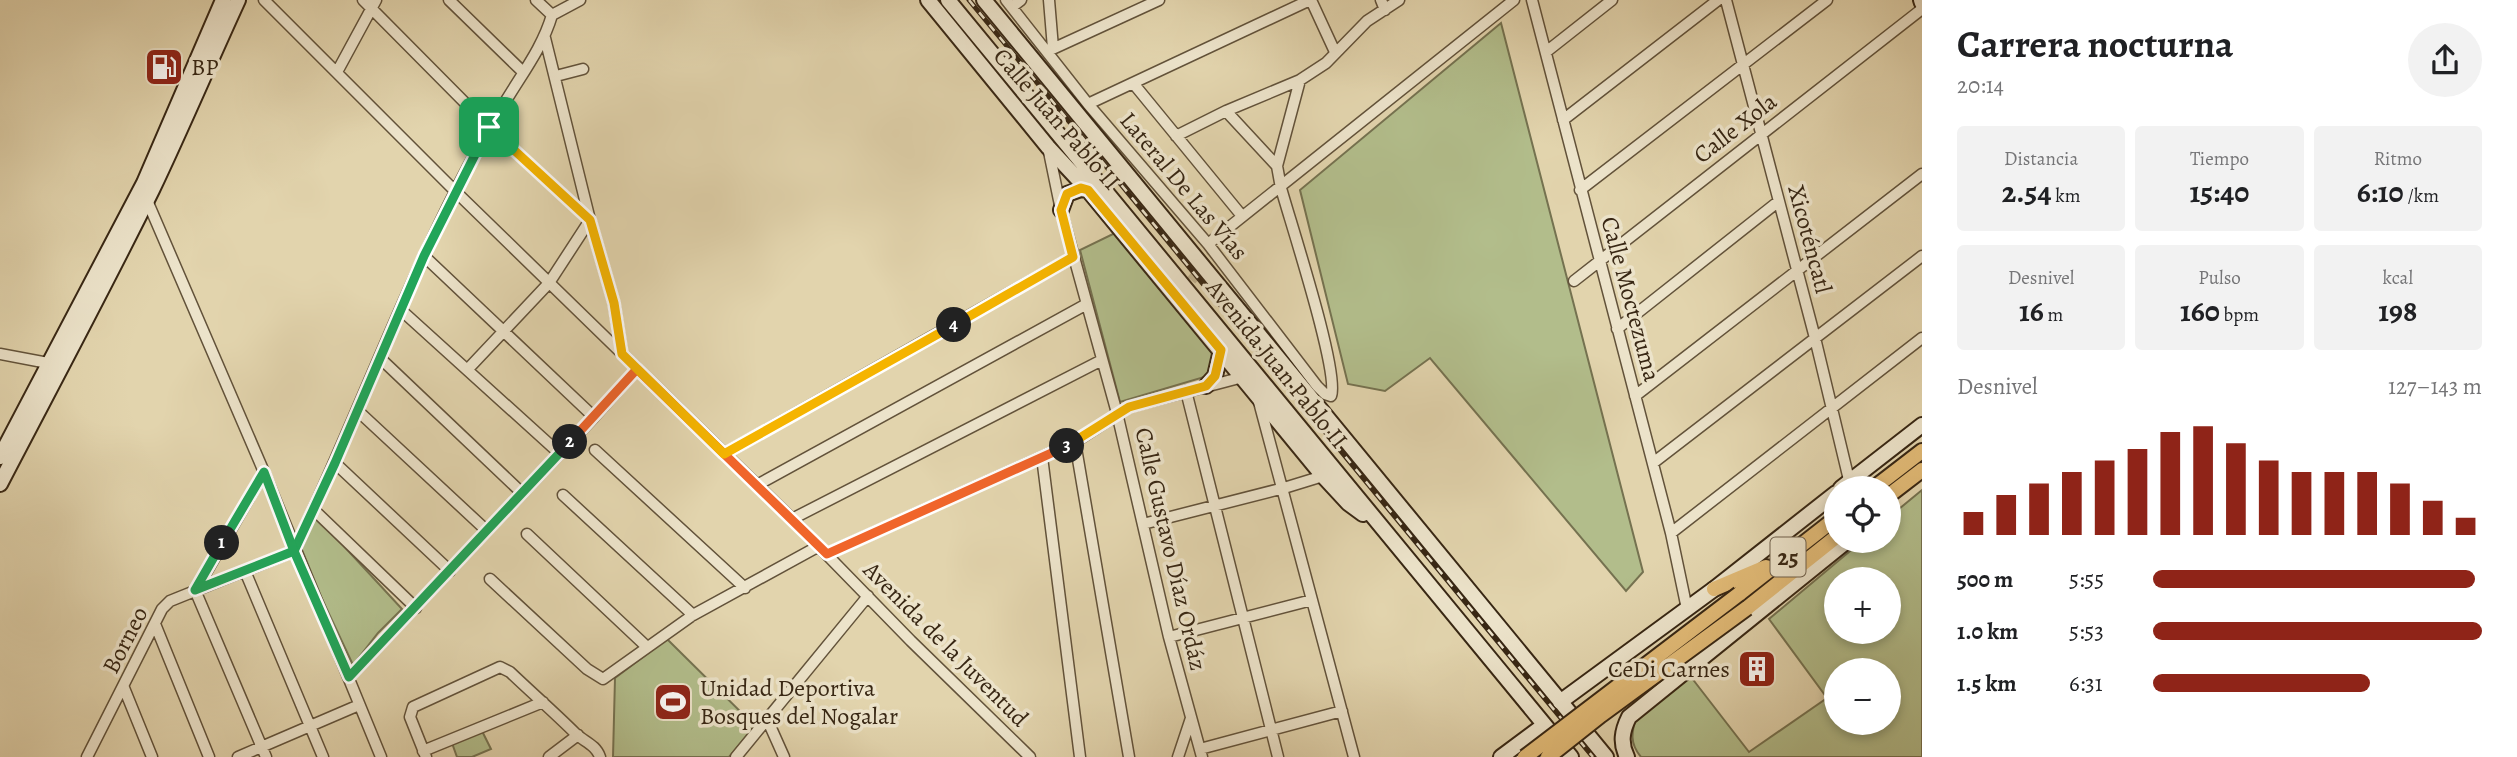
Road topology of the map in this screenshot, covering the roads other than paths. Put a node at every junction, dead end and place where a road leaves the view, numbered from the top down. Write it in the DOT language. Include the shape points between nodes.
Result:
graph roads {
  1 [pos="223,0"];
  2 [pos="238,0"];
  3 [pos="264,0"];
  4 [pos="449,0"];
  5 [pos="536,0"];
  6 [pos="580,0"];
  7 [pos="928,0"];
  8 [pos="948,0"];
  9 [pos="984,0"];
  10 [pos="1021,0"];
  11 [pos="1049,0"];
  12 [pos="1159,0"];
  13 [pos="1310,0"];
  14 [pos="1399,0"];
  15 [pos="1514,0"];
  16 [pos="1532,0"];
  17 [pos="1612,0"];
  18 [pos="1718,0"];
  19 [pos="1726,0"];
  20 [pos="1827,0"];
  21 [pos="370,3"];
  22 [pos="1009,3"];
  23 [pos="1383,5"];
  24 [pos="1922,9"];
  25 [pos="552,15"];
  26 [pos="545,38"];
  27 [pos="1051,49"];
  28 [pos="1335,52"];
  29 [pos="1546,52"];
  30 [pos="1743,64"];
  31 [pos="583,69"];
  32 [pos="337,72"];
  33 [pos="523,72"];
  34 [pos="556,76"];
  35 [pos="1300,80"];
  36 [pos="1133,83"];
  37 [pos="1088,104"];
  38 [pos="1226,111"];
  39 [pos="1563,120"];
  40 [pos="489,127"];
  41 [pos="1761,134"];
  42 [pos="1176,136"];
  43 [pos="1048,147"];
  44 [pos="1277,166"];
  45 [pos="1922,174"];
  46 [pos="1281,188"];
  47 [pos="1088,190"];
  48 [pos="1580,190"];
  49 [pos="455,191"];
  50 [pos="144,194"];
  51 [pos="1779,201"];
  52 [pos="1061,210"];
  53 [pos="1242,216"];
  54 [pos="590,220"];
  55 [pos="1211,251"];
  56 [pos="424,256"];
  57 [pos="1922,256"];
  58 [pos="1073,257"];
  59 [pos="1599,260"];
  60 [pos="1797,270"];
  61 [pos="1574,281"];
  62 [pos="549,283"];
  63 [pos="87,292"];
  64 [pos="1085,305"];
  65 [pos="401,310"];
  66 [pos="1617,329"];
  67 [pos="504,330"];
  68 [pos="78,338"];
  69 [pos="1815,338"];
  70 [pos="1922,338"];
  71 [pos="1221,350"];
  72 [pos="0,354"];
  73 [pos="622,354"];
  74 [pos="380,358"];
  75 [pos="1102,360"];
  76 [pos="48,363"];
  77 [pos="468,369"];
  78 [pos="637,369"];
  79 [pos="1243,377"];
  80 [pos="1206,386"];
  81 [pos="1186,391"];
  82 [pos="48,394"];
  83 [pos="1257,395"];
  84 [pos="1635,396"];
  85 [pos="1831,408"];
  86 [pos="358,411"];
  87 [pos="1117,413"];
  88 [pos="594,417"];
  89 [pos="1922,425"];
  90 [pos="1075,442"];
  91 [pos="595,450"];
  92 [pos="1922,451"];
  93 [pos="559,453"];
  94 [pos="724,454"];
  95 [pos="4,455"];
  96 [pos="1042,457"];
  97 [pos="335,463"];
  98 [pos="1653,463"];
  99 [pos="1922,470"];
  100 [pos="264,472"];
  101 [pos="1323,476"];
  102 [pos="1845,476"];
  103 [pos="1859,476"];
  104 [pos="1890,476"];
  105 [pos="0,484"];
  106 [pos="757,485"];
  107 [pos="1901,486"];
  108 [pos="1284,488"];
  109 [pos="522,493"];
  110 [pos="563,495"];
  111 [pos="1824,502"];
  112 [pos="1214,506"];
  113 [pos="314,510"];
  114 [pos="792,519"];
  115 [pos="1374,519"];
  116 [pos="1143,524"];
  117 [pos="1824,528"];
  118 [pos="486,530"];
  119 [pos="1671,533"];
  120 [pos="527,534"];
  121 [pos="1824,547"];
  122 [pos="823,550"];
  123 [pos="294,551"];
  124 [pos="1832,553"];
  125 [pos="1784,561"];
  126 [pos="245,571"];
  127 [pos="450,571"];
  128 [pos="490,579"];
  129 [pos="744,588"];
  130 [pos="1714,589"];
  131 [pos="195,590"];
  132 [pos="868,596"];
  133 [pos="1312,600"];
  134 [pos="416,608"];
  135 [pos="1687,609"];
  136 [pos="694,615"];
  137 [pos="1243,618"];
  138 [pos="155,624"];
  139 [pos="1170,637"];
  140 [pos="647,647"];
  141 [pos="349,677"];
  142 [pos="124,688"];
  143 [pos="543,702"];
  144 [pos="1560,702"];
  145 [pos="359,705"];
  146 [pos="1342,711"];
  147 [pos="1191,718"];
  148 [pos="766,719"];
  149 [pos="1544,725"];
  150 [pos="310,726"];
  151 [pos="1271,730"];
  152 [pos="578,735"];
  153 [pos="1525,738"];
  154 [pos="264,752"];
  155 [pos="1201,753"];
  156 [pos="424,754"];
  157 [pos="87,757"];
  158 [pos="152,757"];
  159 [pos="209,757"];
  160 [pos="238,757"];
  161 [pos="323,757"];
  162 [pos="381,757"];
  163 [pos="549,757"];
  164 [pos="600,757"];
  165 [pos="736,757"];
  166 [pos="784,757"];
  167 [pos="1031,757"];
  168 [pos="1080,757"];
  169 [pos="1129,757"];
  170 [pos="1178,757"];
  171 [pos="1278,757"];
  172 [pos="1354,757"];
  173 [pos="1501,757"];
  174 [pos="1524,757"];
  175 [pos="1549,757"];
  176 [pos="1571,757"];
  177 [pos="1606,757"];
  178 [pos="1627,757"];
  1 -- 50 [label="main road"];
  2 -- 50 [label="main road"];
  3 -- 32 [label="street, Avenida de la Juventud"];
  4 -- 33 [label="street"];
  5 -- 25 [label="street"];
  6 -- 25 [label="street"];
  7 -- 43 [label="main road, Calle Juan Pablo II"];
  8 -- 115 [label="main road, Avenida Juan Pablo II"];
  9 -- 144 [label="main road, Avenida Juan Pablo II"];
  10 -- 22 [label="street"];
  11 -- 27 [label="street"];
  12 -- 27 [label="street"];
  13 -- 28 [label="street"];
  13 -- 36 [label="street"];
  14 -- 23 [label="street"];
  15 -- 46 [label="street"];
  16 -- 29 [label="street, Calle Moctezuma"];
  17 -- 29 [label="street"];
  18 -- 39 [label="street"];
  19 -- 30 [label="street, Xicoténcatl"];
  20 -- 30 [label="street"];
  21 -- 32 [label="street"];
  21 -- 40 [label="street"];
  22 -- 27 [label="street, Lateral De Las Vías"];
  23 -- 28 [label="street"];
  24 -- 41 [label="street, Calle Xola"];
  25 -- 26 [label="street"];
  26 -- 33 [label="street"];
  26 -- 34 [label="street"];
  27 -- 37 [label="street, Lateral De Las Vías"];
  28 -- 35 [label="street"];
  29 -- 39 [label="street, Calle Moctezuma"];
  30 -- 41 [label="street, Xicoténcatl"];
  30 -- 48 [label="street"];
  31 -- 34 [label="street"];
  32 -- 49 [label="street, Avenida de la Juventud"];
  33 -- 40 [label="street"];
  34 -- 54 [label="street"];
  35 -- 38 [label="street"];
  35 -- 44 [label="street"];
  36 -- 37 [label="street"];
  36 -- 42 [label="street"];
  37 -- 55 [label="street, Lateral De Las Vías"];
  38 -- 42 [label="street"];
  38 -- 44 [label="street"];
  39 -- 48 [label="street, Calle Moctezuma"];
  40 -- 49 [label="street"];
  40 -- 54 [label="street"];
  41 -- 51 [label="street, Xicoténcatl"];
  41 -- 59 [label="street, Calle Xola"];
  42 -- 53 [label="street"];
  43 -- 47 [label="main road, Calle Juan Pablo II"];
  43 -- 52 [label="street, Calle Gustavo Díaz Ordáz"];
  44 -- 46 [label="street"];
  45 -- 60 [label="street"];
  46 -- 53 [label="street"];
  46 -- 55 [label="street, Lateral De Las Vías" via="1325,342 1333,382 1331,396 1317,386"];
  47 -- 52 [label="main road" via="1067,194"];
  47 -- 71 [label="main road, Calle Juan Pablo II"];
  48 -- 59 [label="street, Calle Moctezuma"];
  49 -- 56 [label="street"];
  49 -- 62 [label="street, Avenida de la Juventud"];
  50 -- 63 [label="main road"];
  50 -- 68 [label="main road"];
  50 -- 100 [label="street"];
  51 -- 60 [label="street, Xicoténcatl"];
  51 -- 66 [label="street"];
  52 -- 58 [label="street, Calle Gustavo Díaz Ordáz"];
  53 -- 55 [label="street"];
  54 -- 62 [label="street"];
  54 -- 73 [label="street" via="614,303"];
  56 -- 65 [label="street"];
  56 -- 67 [label="street"];
  57 -- 69 [label="street"];
  58 -- 64 [label="street, Calle Gustavo Díaz Ordáz"];
  58 -- 94 [label="street"];
  59 -- 61 [label="street, Calle Xola"];
  59 -- 66 [label="street, Calle Moctezuma"];
  60 -- 69 [label="street, Xicoténcatl"];
  60 -- 84 [label="street"];
  62 -- 67 [label="street"];
  62 -- 73 [label="street, Avenida de la Juventud"];
  63 -- 68 [label="main road" via="91,298"];
  63 -- 76 [label="main road"];
  64 -- 75 [label="street, Calle Gustavo Díaz Ordáz"];
  64 -- 106 [label="street"];
  65 -- 74 [label="street"];
  65 -- 77 [label="street"];
  66 -- 84 [label="street, Calle Moctezuma"];
  67 -- 77 [label="street"];
  67 -- 88 [label="street"];
  68 -- 82 [label="main road"];
  69 -- 85 [label="street, Xicoténcatl"];
  69 -- 98 [label="street"];
  70 -- 85 [label="street"];
  71 -- 79 [label="main road, Calle Juan Pablo II"];
  71 -- 80 [label="main road" via="1215,376"];
  72 -- 76 [label="street"];
  73 -- 78 [label="street, Avenida de la Juventud"];
  74 -- 86 [label="street"];
  74 -- 109 [label="street"];
  75 -- 87 [label="street, Calle Gustavo Díaz Ordáz"];
  75 -- 114 [label="street"];
  76 -- 82 [label="main road" via="53,374"];
  76 -- 95 [label="main road"];
  77 -- 93 [label="street"];
  78 -- 88 [label="street"];
  78 -- 94 [label="street, Avenida de la Juventud"];
  79 -- 80 [label="street"];
  79 -- 83 [label="main road, Calle Juan Pablo II"];
  80 -- 81 [label="street"];
  81 -- 87 [label="street"];
  81 -- 112 [label="street"];
  82 -- 95 [label="main road"];
  83 -- 101 [label="main road, Calle Juan Pablo II"];
  83 -- 108 [label="street"];
  84 -- 98 [label="street, Calle Moctezuma"];
  85 -- 102 [label="street, Xicoténcatl"];
  85 -- 119 [label="street"];
  86 -- 97 [label="street"];
  86 -- 118 [label="street"];
  87 -- 90 [label="street"];
  87 -- 116 [label="street, Calle Gustavo Díaz Ordáz"];
  88 -- 93 [label="street"];
  89 -- 103 [label="main road"];
  90 -- 96 [label="street"];
  90 -- 169 [label="street"];
  91 -- 129 [label="street"];
  92 -- 104 [label="main road"];
  93 -- 109 [label="street"];
  94 -- 106 [label="street, Avenida de la Juventud"];
  95 -- 105 [label="main road"];
  96 -- 122 [label="street"];
  96 -- 168 [label="street"];
  97 -- 113 [label="street"];
  97 -- 127 [label="street"];
  98 -- 119 [label="street, Calle Moctezuma"];
  99 -- 107 [label="main road"];
  100 -- 123 [label="street"];
  100 -- 131 [label="street"];
  101 -- 108 [label="street"];
  101 -- 115 [label="main road, Calle Juan Pablo II" via="1348,503"];
  106 -- 114 [label="street, Avenida de la Juventud"];
  108 -- 112 [label="street"];
  108 -- 133 [label="street"];
  109 -- 118 [label="street"];
  110 -- 136 [label="street"];
  111 -- 130 [label="main road"];
  112 -- 116 [label="street"];
  112 -- 137 [label="street"];
  113 -- 123 [label="street"];
  113 -- 134 [label="street"];
  114 -- 122 [label="street, Avenida de la Juventud"];
  115 -- 149 [label="main road, Avenida Juan Pablo II"];
  116 -- 139 [label="street, Calle Gustavo Díaz Ordáz"];
  117 -- 125 [label="main road, 25"];
  118 -- 127 [label="street"];
  119 -- 135 [label="street, Calle Moctezuma"];
  120 -- 140 [label="street"];
  121 -- 175 [label="main road, 25, bridge"];
  122 -- 129 [label="street"];
  122 -- 132 [label="street, Avenida de la Juventud"];
  123 -- 126 [label="street, Borneo"];
  123 -- 141 [label="street"];
  124 -- 178 [label="main road" via="1629,718 1622,743"];
  125 -- 130 [label="main road"];
  125 -- 174 [label="main road, 25, bridge"];
  126 -- 131 [label="street, Borneo"];
  126 -- 150 [label="street"];
  127 -- 134 [label="street"];
  128 -- 140 [label="street" via="587,669 603,678"];
  129 -- 136 [label="street"];
  130 -- 135 [label="main road"];
  131 -- 138 [label="street, Borneo" via="170,601"];
  131 -- 154 [label="street"];
  132 -- 148 [label="street"];
  132 -- 167 [label="street, Avenida de la Juventud"];
  133 -- 137 [label="street"];
  133 -- 146 [label="street"];
  134 -- 141 [label="street"];
  135 -- 144 [label="main road"];
  136 -- 140 [label="street"];
  137 -- 139 [label="street"];
  137 -- 151 [label="street"];
  138 -- 142 [label="street, Borneo"];
  138 -- 159 [label="street"];
  139 -- 147 [label="street, Calle Gustavo Díaz Ordáz"];
  141 -- 145 [label="street"];
  142 -- 157 [label="street, Borneo"];
  142 -- 158 [label="street"];
  143 -- 152 [label="street"];
  143 -- 156 [label="street"];
  143 -- 156 [label="street" via="506,669 497,668 413,707 410,717"];
  144 -- 177 [label="main road, Avenida Juan Pablo II"];
  145 -- 150 [label="street"];
  145 -- 162 [label="street"];
  146 -- 151 [label="street"];
  146 -- 172 [label="street"];
  147 -- 155 [label="street, Calle Gustavo Díaz Ordáz"];
  147 -- 170 [label="street"];
  148 -- 165 [label="street"];
  148 -- 166 [label="street"];
  149 -- 153 [label="main road"];
  149 -- 176 [label="main road, Avenida Juan Pablo II"];
  150 -- 154 [label="street"];
  150 -- 161 [label="street"];
  151 -- 155 [label="street"];
  151 -- 171 [label="street"];
  152 -- 163 [label="street"];
  152 -- 164 [label="street"];
  153 -- 173 [label="main road"];
  153 -- 175 [label="main road" via="1541,743"];
  154 -- 160 [label="street"];
}
